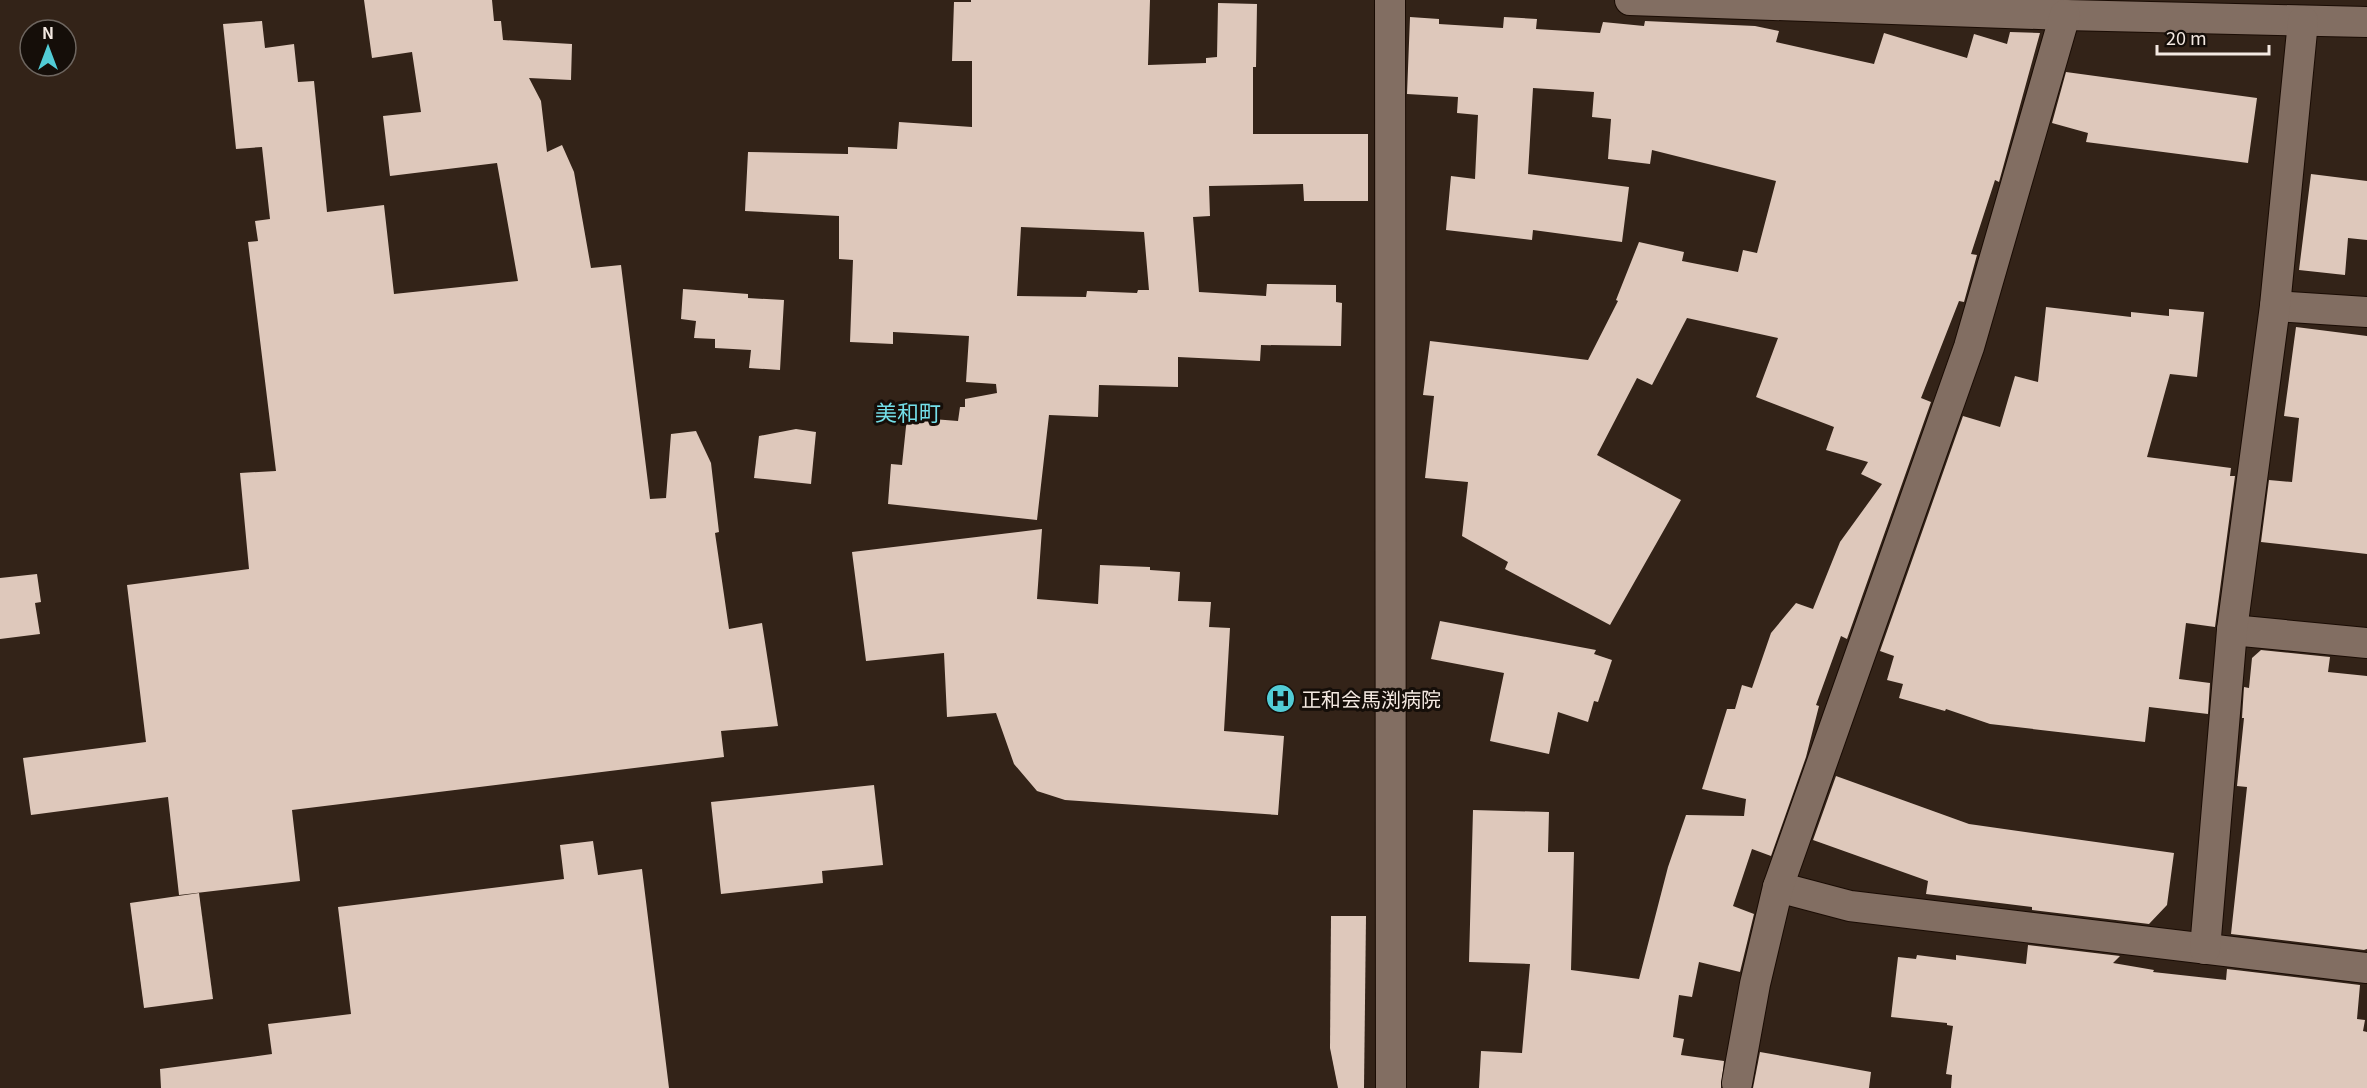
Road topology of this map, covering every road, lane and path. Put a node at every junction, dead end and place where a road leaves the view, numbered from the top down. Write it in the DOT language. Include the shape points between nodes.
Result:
graph roads {
  1 [pos="1389,0"];
  2 [pos="1630,0"];
  3 [pos="2065,15"];
  4 [pos="2303,21"];
  5 [pos="2367,22"];
  6 [pos="2275,306"];
  7 [pos="2367,312"];
  8 [pos="2232,630"];
  9 [pos="2367,643"];
  10 [pos="1778,887"];
  11 [pos="2205,949"];
  12 [pos="2367,968"];
  13 [pos="1737,1083"];
  14 [pos="1391,1088"];
  1 -- 14 [label="street"];
  2 -- 3 [label="street"];
  3 -- 4 [label="street"];
  3 -- 10 [label="street" via="1969,347"];
  4 -- 5 [label="street"];
  4 -- 6 [label="street"];
  6 -- 7 [label="street"];
  6 -- 8 [label="street"];
  8 -- 9 [label="street"];
  8 -- 11 [label="street"];
  10 -- 11 [label="street" via="1850,906"];
  10 -- 13 [label="street"];
  11 -- 12 [label="street"];
}
